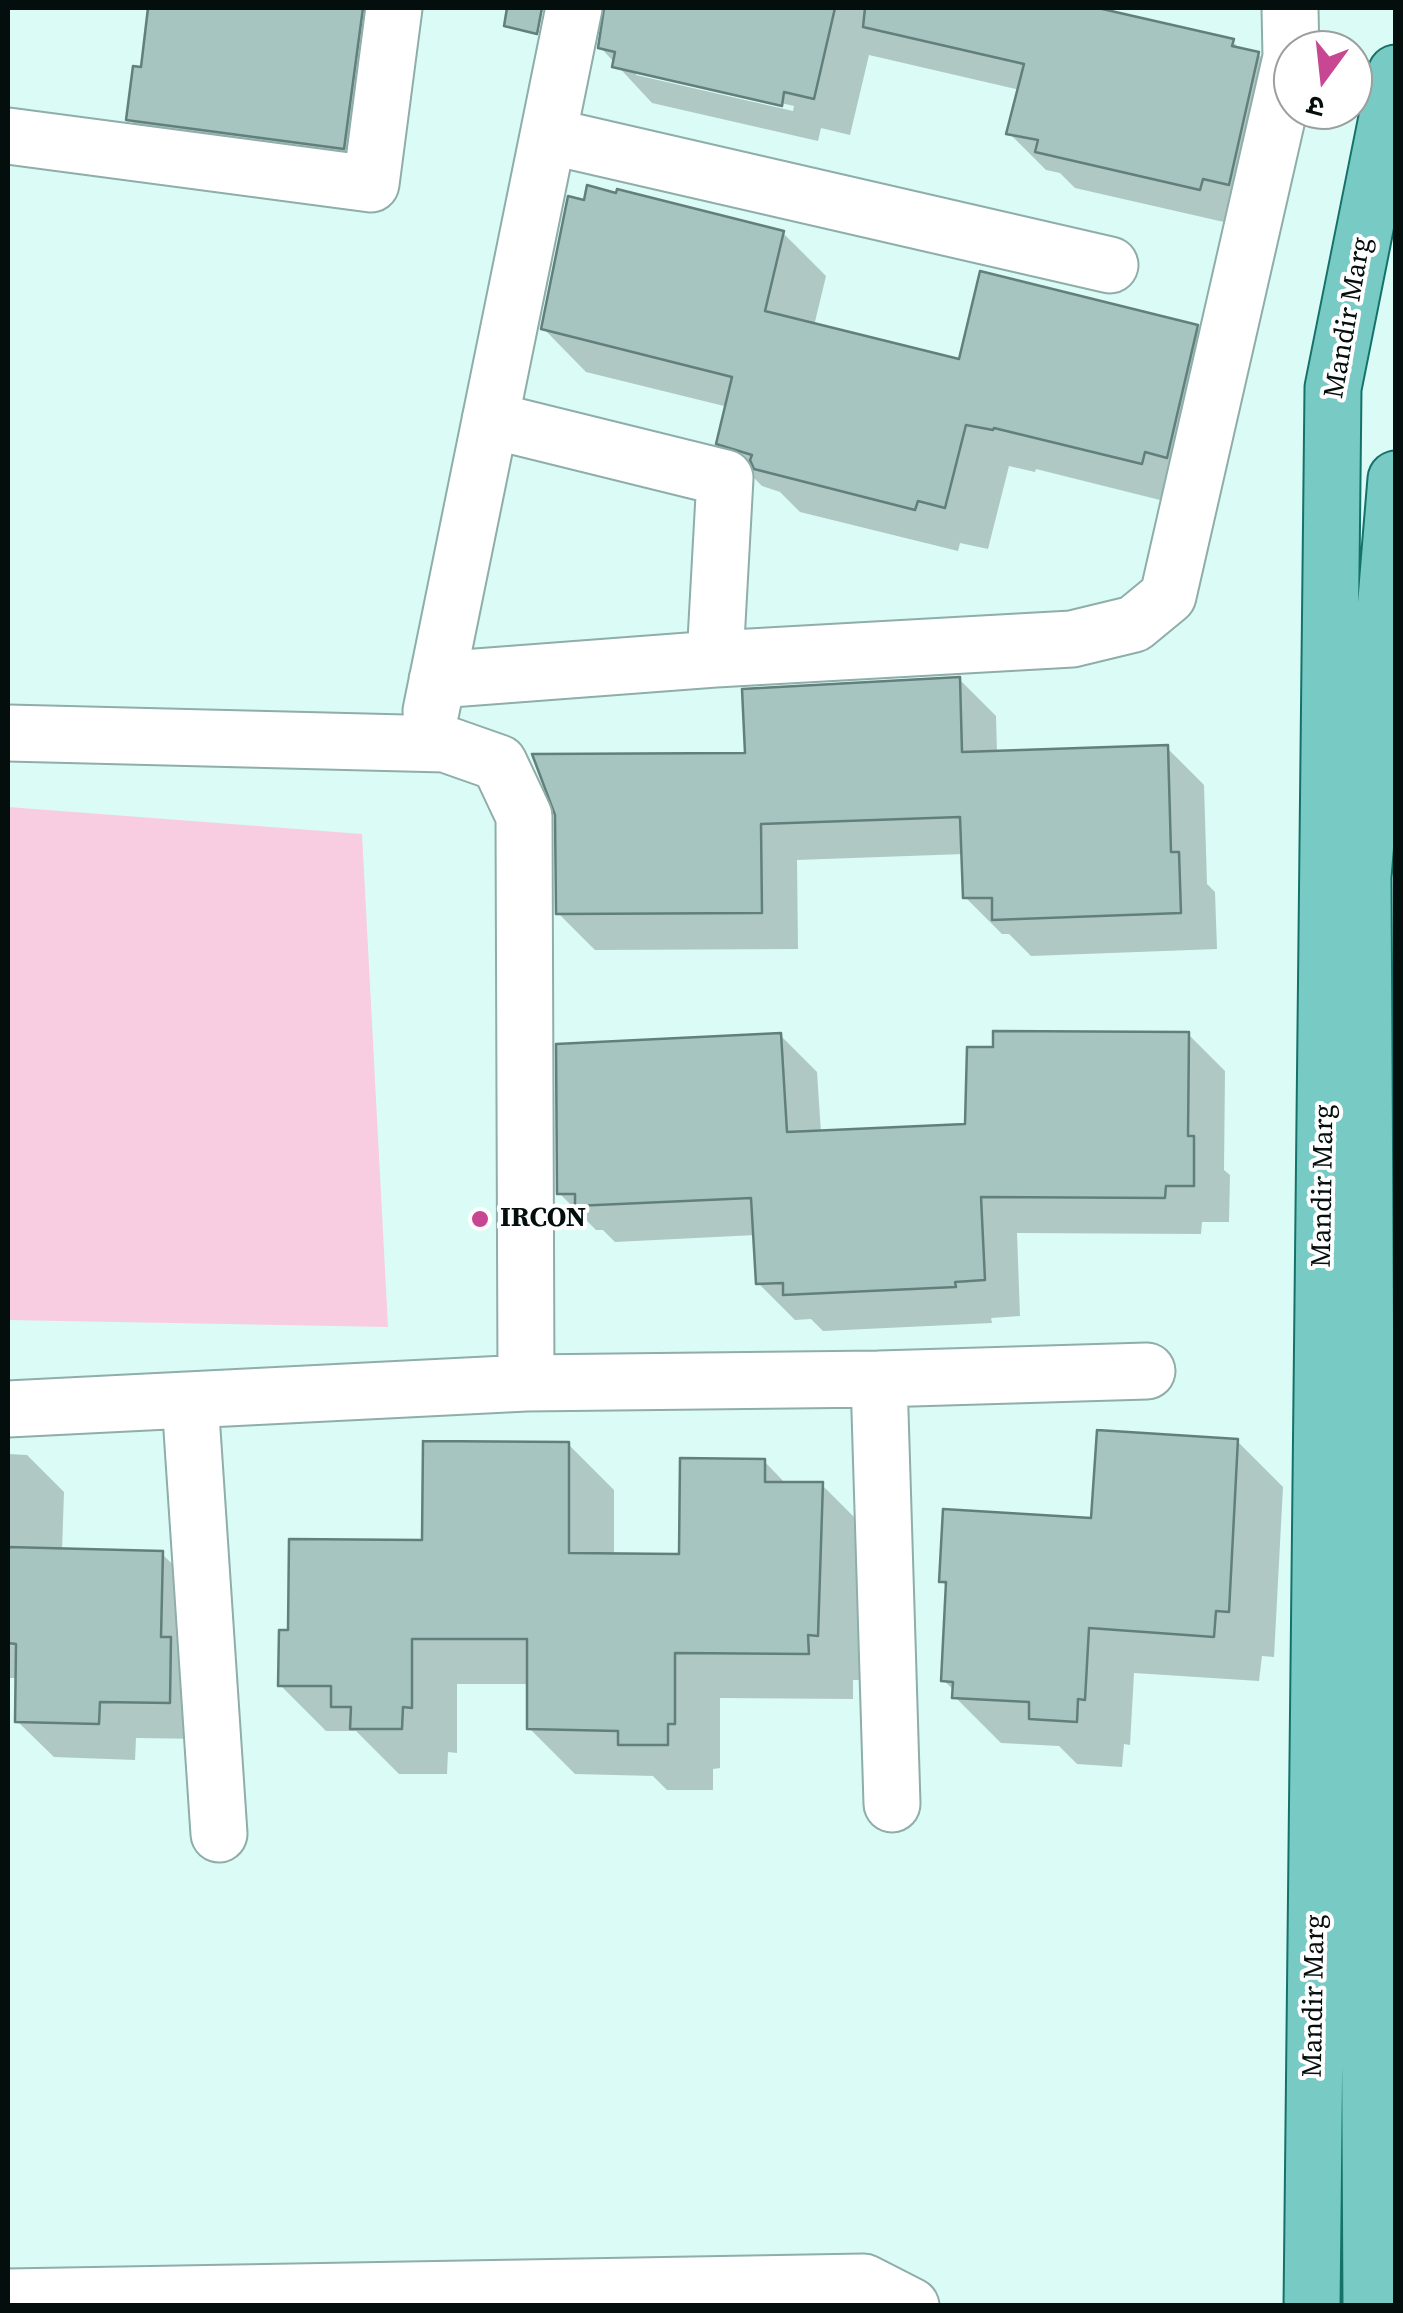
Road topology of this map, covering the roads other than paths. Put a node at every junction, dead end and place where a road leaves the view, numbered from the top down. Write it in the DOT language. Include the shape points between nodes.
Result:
graph roads {
  1 [pos="394,8"];
  2 [pos="574,8"];
  3 [pos="1290,8"];
  4 [pos="1396,73"];
  5 [pos="8,136"];
  6 [pos="549,136"];
  7 [pos="1110,264"];
  8 [pos="490,420"];
  9 [pos="1396,479"];
  10 [pos="715,659"];
  11 [pos="437,680"];
  12 [pos="8,733"];
  13 [pos="424,744"];
  14 [pos="1379,877"];
  15 [pos="1380,1321"];
  16 [pos="1147,1371"];
  17 [pos="879,1379"];
  18 [pos="526,1382"];
  19 [pos="190,1400"];
  20 [pos="8,1409"];
  21 [pos="892,1804"];
  22 [pos="1382,1817"];
  23 [pos="219,1834"];
  24 [pos="36,2299"];
  25 [pos="911,2306"];
  26 [pos="1312,2306"];
  27 [pos="1371,2306"];
  1 -- 5 [label="street" via="371,184"];
  2 -- 6 [label="street"];
  3 -- 10 [label="street" via="1291,56 1168,596 1134,624 1072,640"];
  4 -- 26 [label="main road, Mandir Marg" via="1332,388"];
  6 -- 7 [label="street"];
  6 -- 8 [label="street"];
  8 -- 10 [label="street" via="725,478"];
  8 -- 11 [label="street"];
  9 -- 14 [label="main road, Mandir Marg"];
  10 -- 11 [label="street"];
  11 -- 13 [label="street"];
  12 -- 13 [label="street"];
  13 -- 18 [label="street" via="498,763 524,816"];
  14 -- 15 [label="main road, Mandir Marg"];
  15 -- 22 [label="main road, Mandir Marg"];
  16 -- 17 [label="street"];
  17 -- 18 [label="street"];
  17 -- 21 [label="street"];
  18 -- 19 [label="street"];
  19 -- 20 [label="street"];
  19 -- 23 [label="street"];
  22 -- 27 [label="main road, Mandir Marg"];
  24 -- 25 [label="street" via="864,2282"];
}
